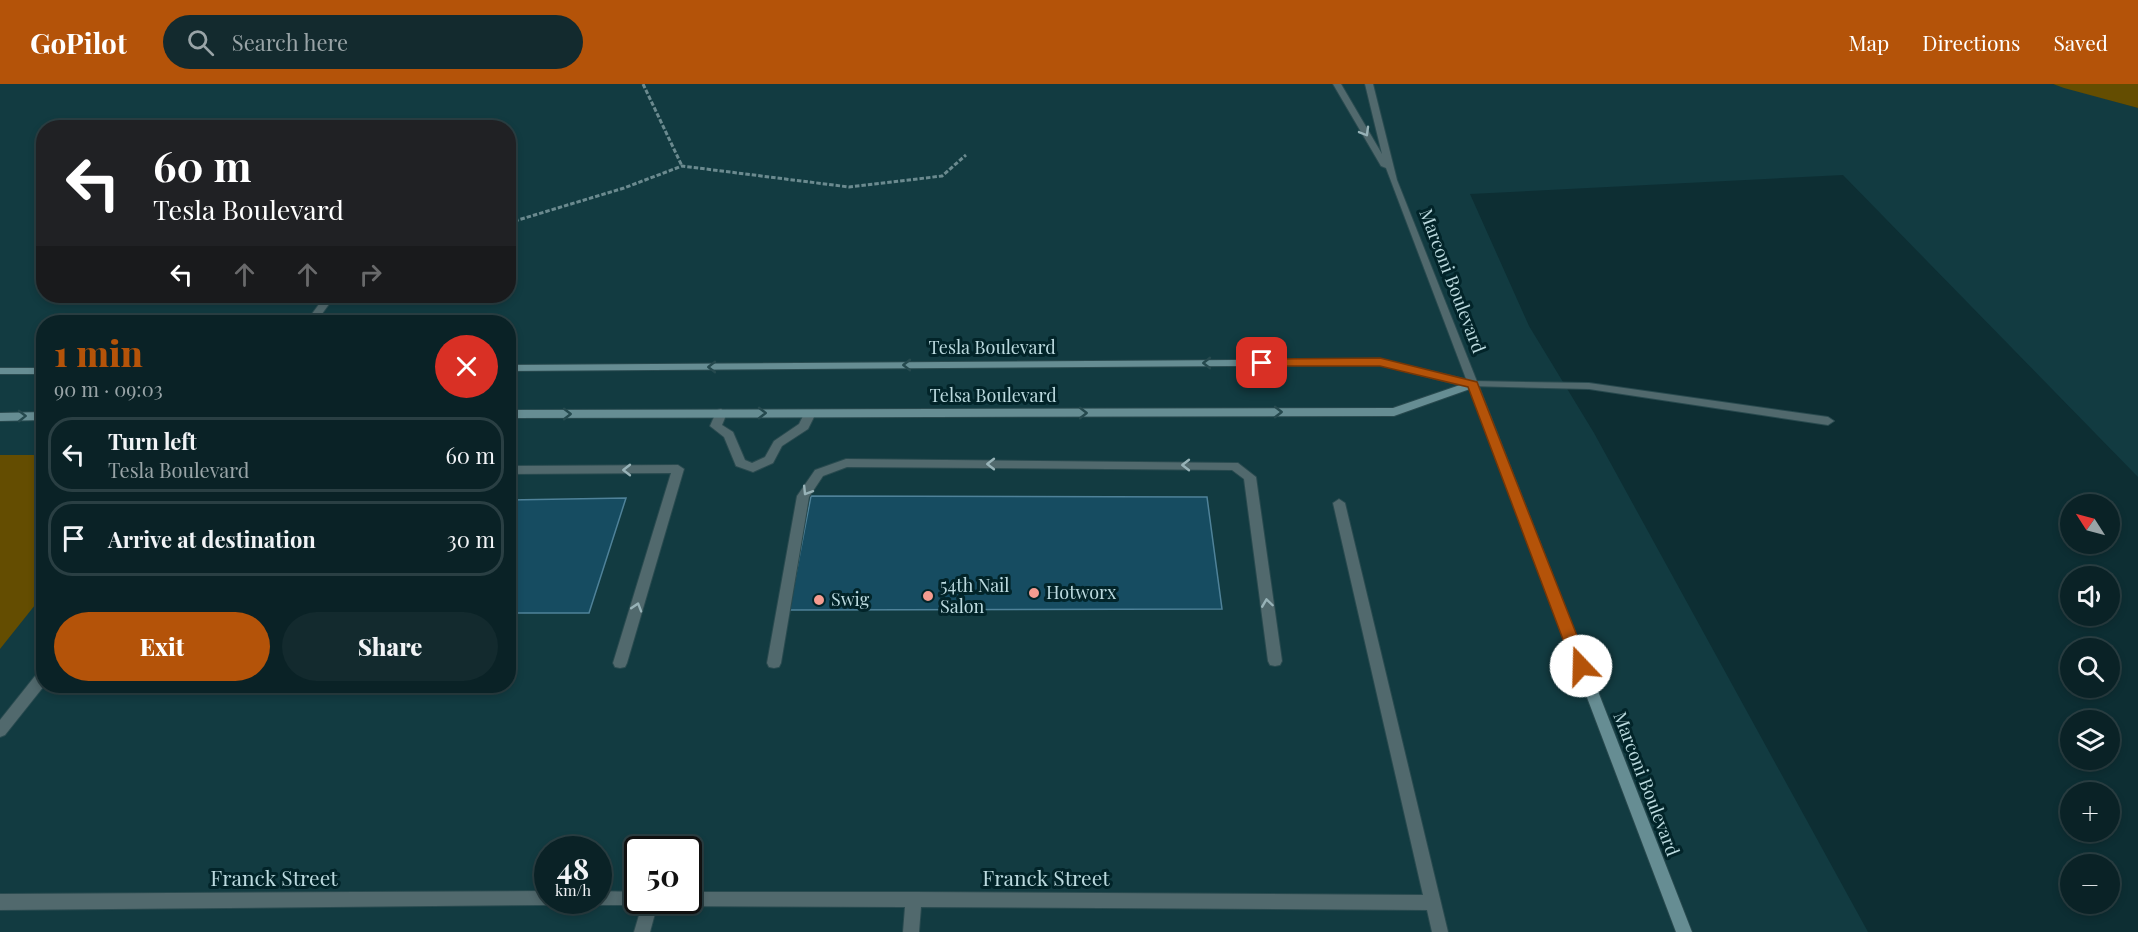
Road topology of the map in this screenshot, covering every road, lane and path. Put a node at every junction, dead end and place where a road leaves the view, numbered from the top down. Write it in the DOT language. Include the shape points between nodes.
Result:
graph roads {
  1 [pos="643,84"];
  2 [pos="1337,84"];
  3 [pos="1369,84"];
  4 [pos="966,155"];
  5 [pos="682,166"];
  6 [pos="1393,180"];
  7 [pos="516,221"];
  8 [pos="516,368"];
  9 [pos="0,371"];
  10 [pos="36,371"];
  11 [pos="1473,384"];
  12 [pos="721,413"];
  13 [pos="810,413"];
  14 [pos="516,414"];
  15 [pos="36,416"];
  16 [pos="0,417"];
  17 [pos="1828,421"];
  18 [pos="516,470"];
  19 [pos="1340,503"];
  20 [pos="1275,661"];
  21 [pos="620,663"];
  22 [pos="774,663"];
  23 [pos="36,685"];
  24 [pos="0,731"];
  25 [pos="534,898"];
  26 [pos="914,899"];
  27 [pos="702,900"];
  28 [pos="0,902"];
  29 [pos="1433,903"];
  30 [pos="647,914"];
  31 [pos="642,932"];
  32 [pos="911,932"];
  33 [pos="1440,932"];
  34 [pos="1684,932"];
  1 -- 5 [label="path"];
  2 -- 6 [label="street, Marconi Boulevard, one-way"];
  3 -- 6 [label="street, Marconi Boulevard"];
  4 -- 5 [label="path" via="942,176 849,187"];
  5 -- 7 [label="path"];
  6 -- 11 [label="street, Marconi Boulevard"];
  11 -- 8 [label="main road, Tesla Boulevard, one-way" via="1380,362"];
  9 -- 10 [label="main road"];
  13 -- 11 [label="main road, Telsa Boulevard, one-way" via="1394,412"];
  11 -- 17 [label="street" via="1589,386"];
  11 -- 34 [label="main road, Marconi Boulevard"];
  12 -- 13 [label="main road, Telsa Boulevard, one-way"];
  12 -- 13 [label="street" via="716,426 729,435 740,463 753,468 769,460 778,444 804,426"];
  14 -- 12 [label="main road, Telsa Boulevard, one-way"];
  16 -- 15 [label="main road, one-way"];
  21 -- 18 [label="street, one-way" via="678,470"];
  19 -- 29 [label="street"];
  20 -- 22 [label="street, one-way" via="1250,477 1234,466 846,464 819,473 802,496"];
  23 -- 24 [label="street"];
  25 -- 28 [label="street, Franck Street"];
  26 -- 27 [label="street, Franck Street"];
  26 -- 29 [label="street, Franck Street"];
  26 -- 32 [label="street"];
  29 -- 33 [label="street"];
  30 -- 31 [label="street"];
}
